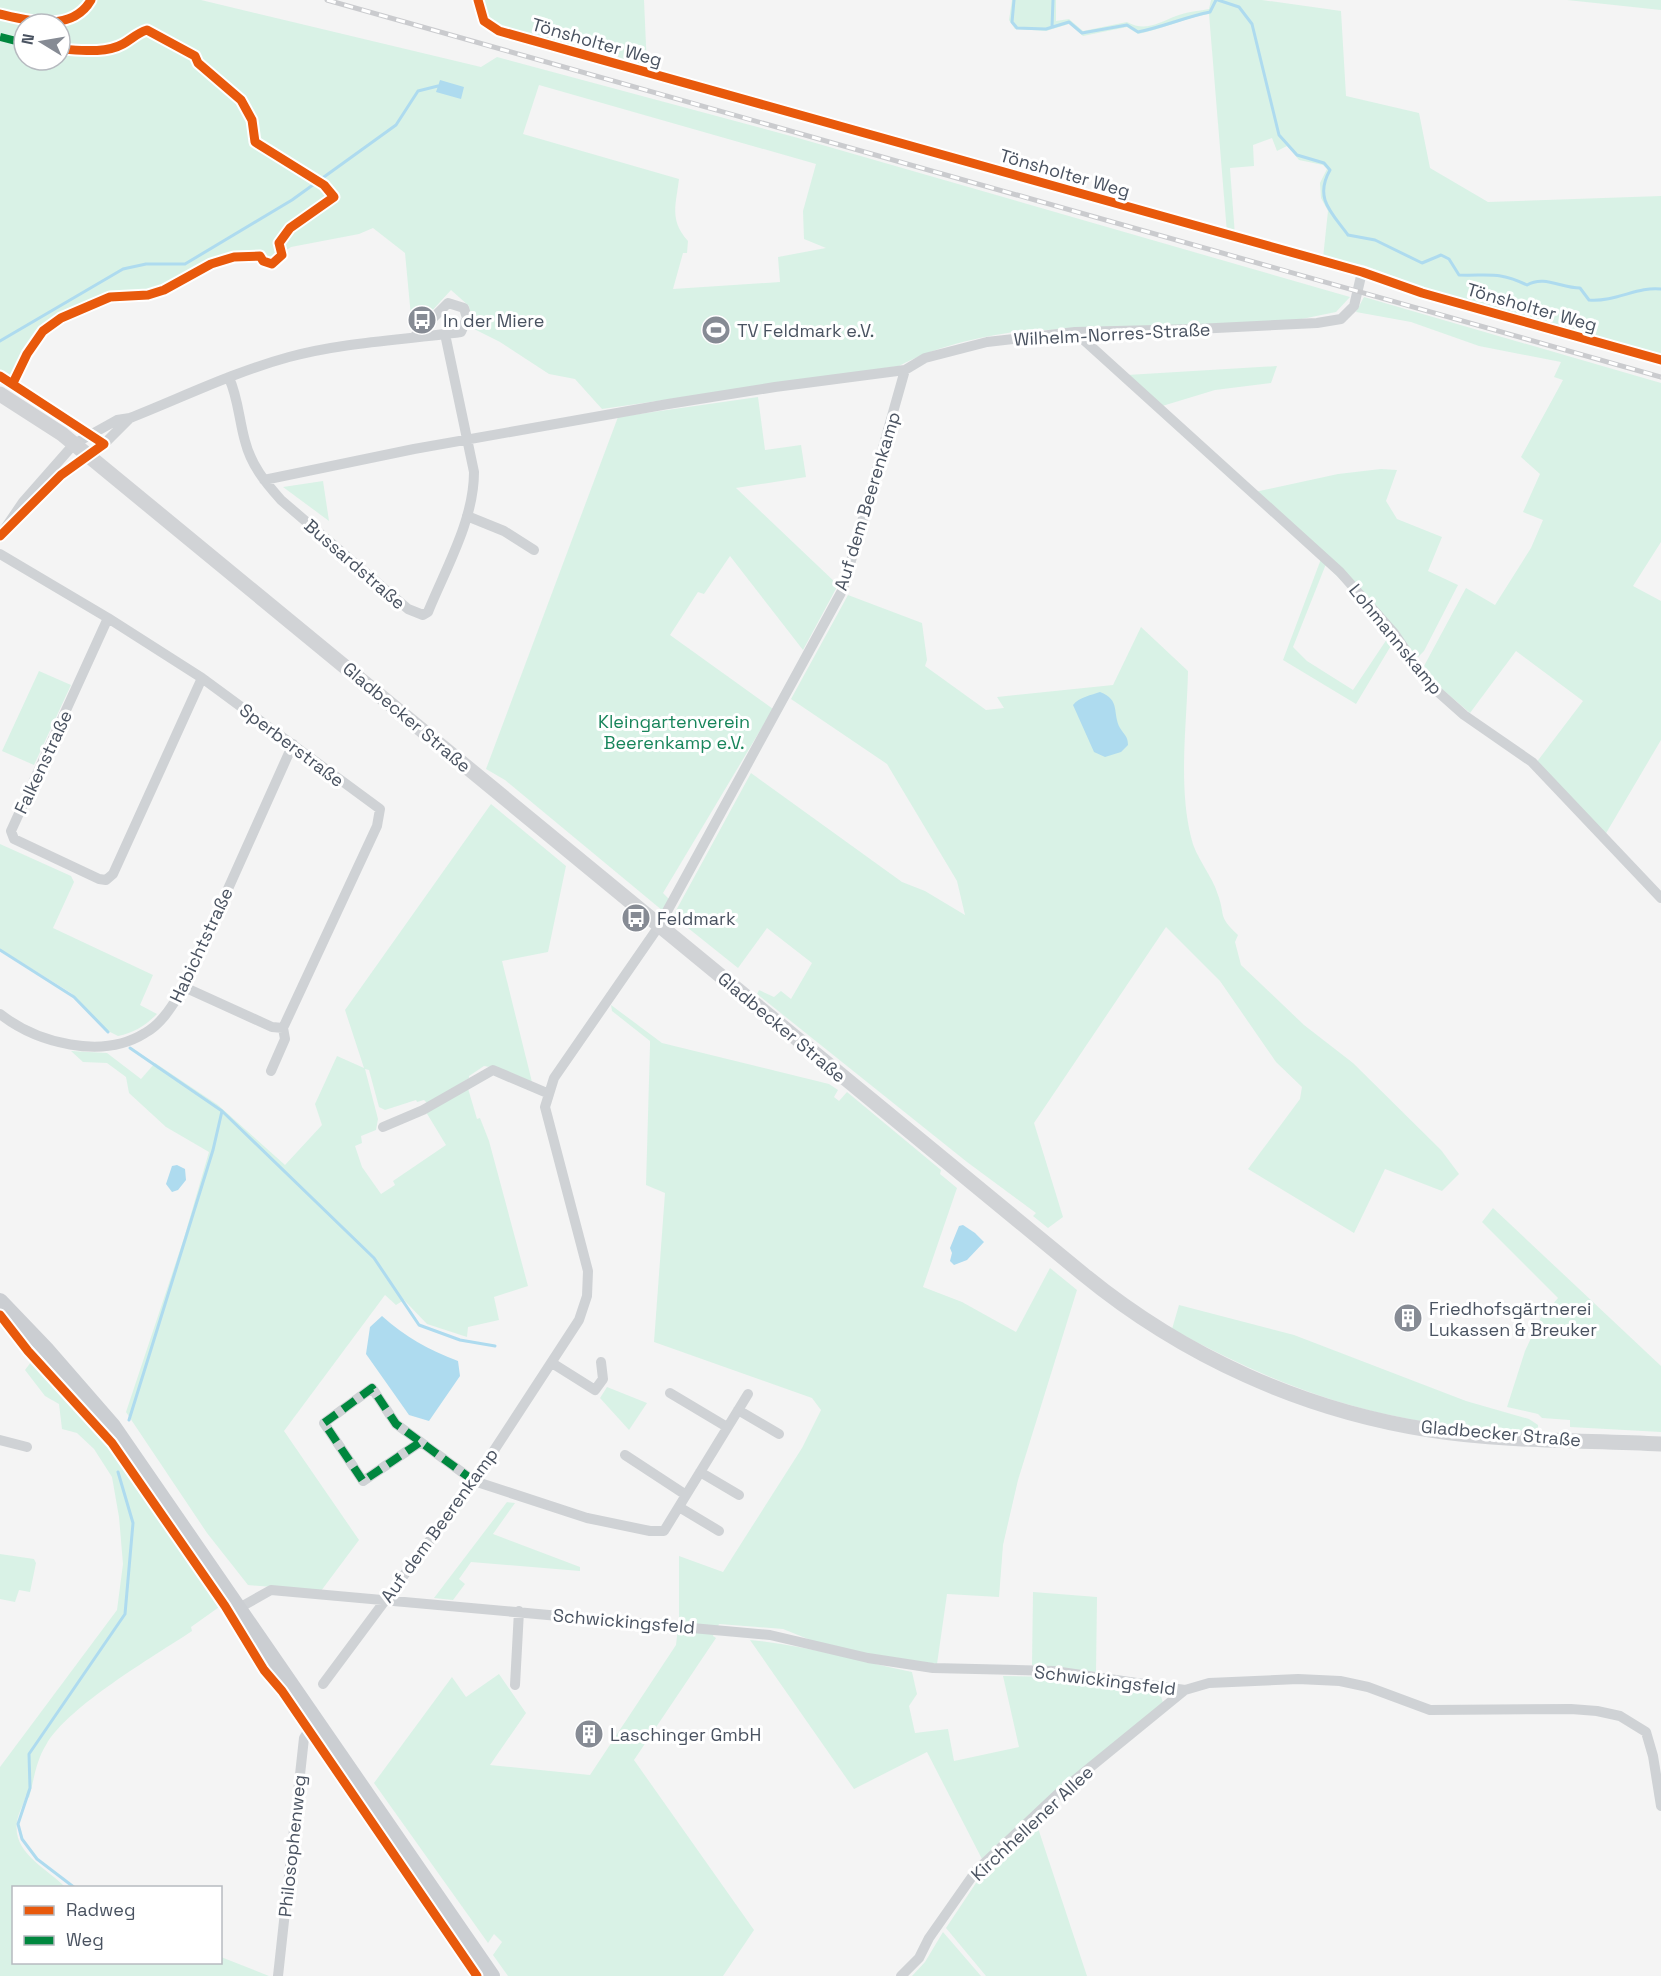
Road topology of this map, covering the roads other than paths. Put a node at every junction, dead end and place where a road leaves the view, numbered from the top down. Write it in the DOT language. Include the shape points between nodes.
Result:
graph roads {
  1 [pos="478,0"];
  2 [pos="1362,272"];
  3 [pos="1075,332"];
  4 [pos="445,334"];
  5 [pos="415,336"];
  6 [pos="1661,360"];
  7 [pos="905,370"];
  8 [pos="229,378"];
  9 [pos="0,394"];
  10 [pos="130,418"];
  11 [pos="466,440"];
  12 [pos="74,444"];
  13 [pos="88,456"];
  14 [pos="264,480"];
  15 [pos="467,516"];
  16 [pos="2,534"];
  17 [pos="534,550"];
  18 [pos="0,554"];
  19 [pos="108,618"];
  20 [pos="202,678"];
  21 [pos="293,744"];
  22 [pos="1661,898"];
  23 [pos="659,926"];
  24 [pos="184,987"];
  25 [pos="1,1017"];
  26 [pos="283,1028"];
  27 [pos="271,1071"];
  28 [pos="547,1093"];
  29 [pos="383,1127"];
  30 [pos="0,1300"];
  31 [pos="601,1362"];
  32 [pos="552,1363"];
  33 [pos="670,1393"];
  34 [pos="748,1394"];
  35 [pos="738,1410"];
  36 [pos="728,1427"];
  37 [pos="780,1434"];
  38 [pos="0,1440"];
  39 [pos="419,1443"];
  40 [pos="1661,1444"];
  41 [pos="27,1447"];
  42 [pos="625,1455"];
  43 [pos="700,1472"];
  44 [pos="474,1481"];
  45 [pos="686,1495"];
  46 [pos="739,1495"];
  47 [pos="679,1507"];
  48 [pos="719,1531"];
  49 [pos="383,1601"];
  50 [pos="238,1608"];
  51 [pos="519,1611"];
  52 [pos="323,1684"];
  53 [pos="515,1685"];
  54 [pos="1185,1690"];
  55 [pos="315,1720"];
  56 [pos="1661,1806"];
  57 [pos="278,1976"];
  58 [pos="492,1976"];
  59 [pos="902,1976"];
  1 -- 2 [label="street, Tönsholter Weg" via="484,21 499,31"];
  2 -- 3 [label="street, Wilhelm-Norres-Straße" via="1354,306 1341,319 1229,328"];
  2 -- 6 [label="street, Tönsholter Weg" via="1422,293"];
  3 -- 7 [label="street, Wilhelm-Norres-Straße" via="987,342 925,358"];
  3 -- 22 [label="street, Lohmannskamp" via="1340,572 1394,633 1428,683 1464,715 1532,762"];
  4 -- 5 [label="street"];
  4 -- 5 [label="street" via="461,332 467,318 464,308 448,303"];
  4 -- 11 [label="street, Bussardstraße"];
  5 -- 8 [label="street" via="290,357"];
  7 -- 11 [label="street, Wilhelm-Norres-Straße" via="775,387"];
  7 -- 23 [label="street, Auf dem Beerenkamp" via="843,589"];
  8 -- 10 [label="street"];
  8 -- 14 [label="street, Bussardstraße" via="244,440"];
  9 -- 12 [label="main road, Gladbecker Straße"];
  10 -- 12 [label="street" via="117,420"];
  10 -- 13 [label="street"];
  11 -- 14 [label="street"];
  11 -- 15 [label="street, Bussardstraße" via="474,472"];
  12 -- 13 [label="main road, Gladbecker Straße"];
  12 -- 16 [label="street" via="23,502"];
  13 -- 16 [label="street" via="61,476"];
  13 -- 23 [label="main road, Gladbecker Straße"];
  14 -- 15 [label="street, Bussardstraße" via="281,500 415,614 428,612"];
  15 -- 17 [label="street" via="504,531"];
  18 -- 19 [label="street, Sperberstraße"];
  19 -- 20 [label="street, Sperberstraße"];
  19 -- 20 [label="street, Falkenstraße" via="11,831 14,839 106,880 113,874"];
  20 -- 21 [label="street, Sperberstraße"];
  21 -- 24 [label="street, Habichtstraße"];
  21 -- 26 [label="street, Sperberstraße" via="380,809 377,826"];
  23 -- 28 [label="street, Auf dem Beerenkamp"];
  23 -- 40 [label="main road, Gladbecker Straße" via="1111,1298 1166,1335 1233,1371 1359,1416 1431,1430"];
  24 -- 25 [label="street, Habichtstraße" via="170,1010 146,1033 104,1046 45,1039"];
  24 -- 26 [label="street" via="272,1027"];
  26 -- 27 [label="street, Sperberstraße" via="285,1038"];
  28 -- 29 [label="street" via="493,1070 423,1110"];
  28 -- 32 [label="street, Auf dem Beerenkamp" via="544,1107 588,1271 587,1296 579,1320"];
  30 -- 50 [label="main road" via="113,1426"];
  31 -- 32 [label="street" via="603,1378 595,1390"];
  32 -- 44 [label="street, Auf dem Beerenkamp"];
  33 -- 36 [label="street"];
  34 -- 35 [label="street"];
  35 -- 36 [label="street"];
  35 -- 37 [label="street"];
  36 -- 43 [label="street"];
  38 -- 41 [label="street"];
  39 -- 39 [label="street" via="396,1424 372,1388 324,1423 363,1481"];
  39 -- 44 [label="street"];
  42 -- 45 [label="street"];
  43 -- 45 [label="street"];
  43 -- 46 [label="street"];
  44 -- 47 [label="street" via="561,1511 650,1531 664,1531"];
  44 -- 49 [label="street, Auf dem Beerenkamp"];
  45 -- 47 [label="street"];
  47 -- 48 [label="street"];
  49 -- 50 [label="street, Schwickingsfeld" via="271,1590"];
  49 -- 51 [label="street, Schwickingsfeld"];
  49 -- 52 [label="street, Auf dem Beerenkamp"];
  50 -- 55 [label="main road"];
  51 -- 53 [label="street"];
  51 -- 54 [label="street, Schwickingsfeld" via="770,1635 868,1658 933,1668 1054,1671"];
  54 -- 56 [label="street, Schwickingsfeld" via="1209,1683 1340,1681 1430,1710 1571,1709 1620,1716 1646,1732"];
  54 -- 59 [label="street, Kirchhellener Allee" via="1060,1792 976,1871 919,1958"];
  55 -- 57 [label="street, Philosophenweg" via="304,1738"];
  55 -- 58 [label="main road"];
}
